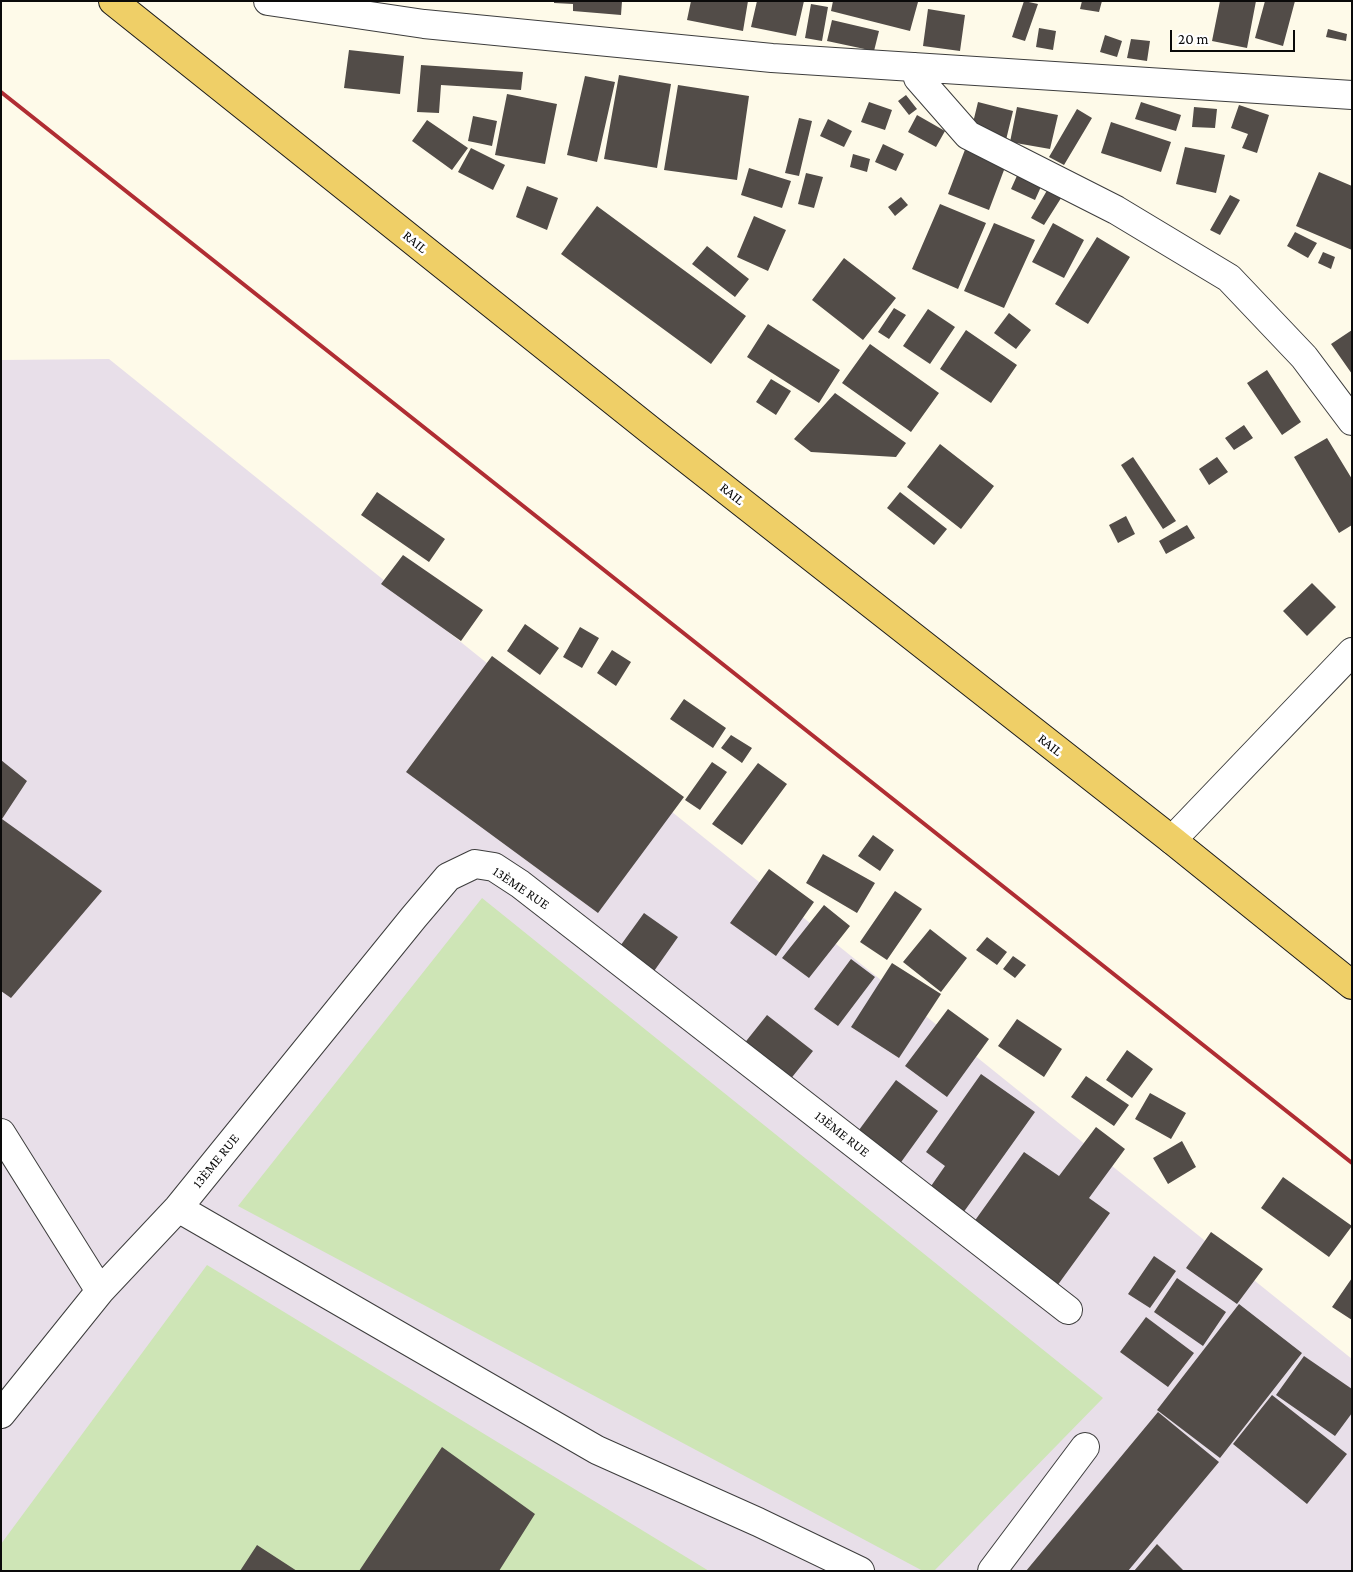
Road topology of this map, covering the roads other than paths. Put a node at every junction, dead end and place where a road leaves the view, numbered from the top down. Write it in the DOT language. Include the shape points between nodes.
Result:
graph roads {
  1 [pos="113,1"];
  2 [pos="268,1"];
  3 [pos="915,67"];
  4 [pos="1352,95"];
  5 [pos="1352,421"];
  6 [pos="1352,652"];
  7 [pos="1172,840"];
  8 [pos="1352,985"];
  9 [pos="1,1132"];
  10 [pos="178,1208"];
  11 [pos="100,1291"];
  12 [pos="1068,1310"];
  13 [pos="1,1414"];
  14 [pos="1085,1447"];
  15 [pos="860,1571"];
  16 [pos="992,1571"];
  1 -- 7 [label="main road, RAIL" via="655,434"];
  2 -- 3 [label="street" via="424,24 772,58"];
  3 -- 4 [label="street"];
  3 -- 5 [label="street" via="918,78 968,135 1116,210 1229,278 1304,357"];
  6 -- 7 [label="street"];
  7 -- 8 [label="main road, RAIL"];
  9 -- 11 [label="street"];
  10 -- 11 [label="street, 13ÈME RUE"];
  10 -- 12 [label="street, 13ÈME RUE" via="448,877 475,864 494,867 520,884"];
  10 -- 15 [label="street" via="597,1450"];
  11 -- 13 [label="street, 13ÈME RUE"];
  14 -- 16 [label="street"];
}
